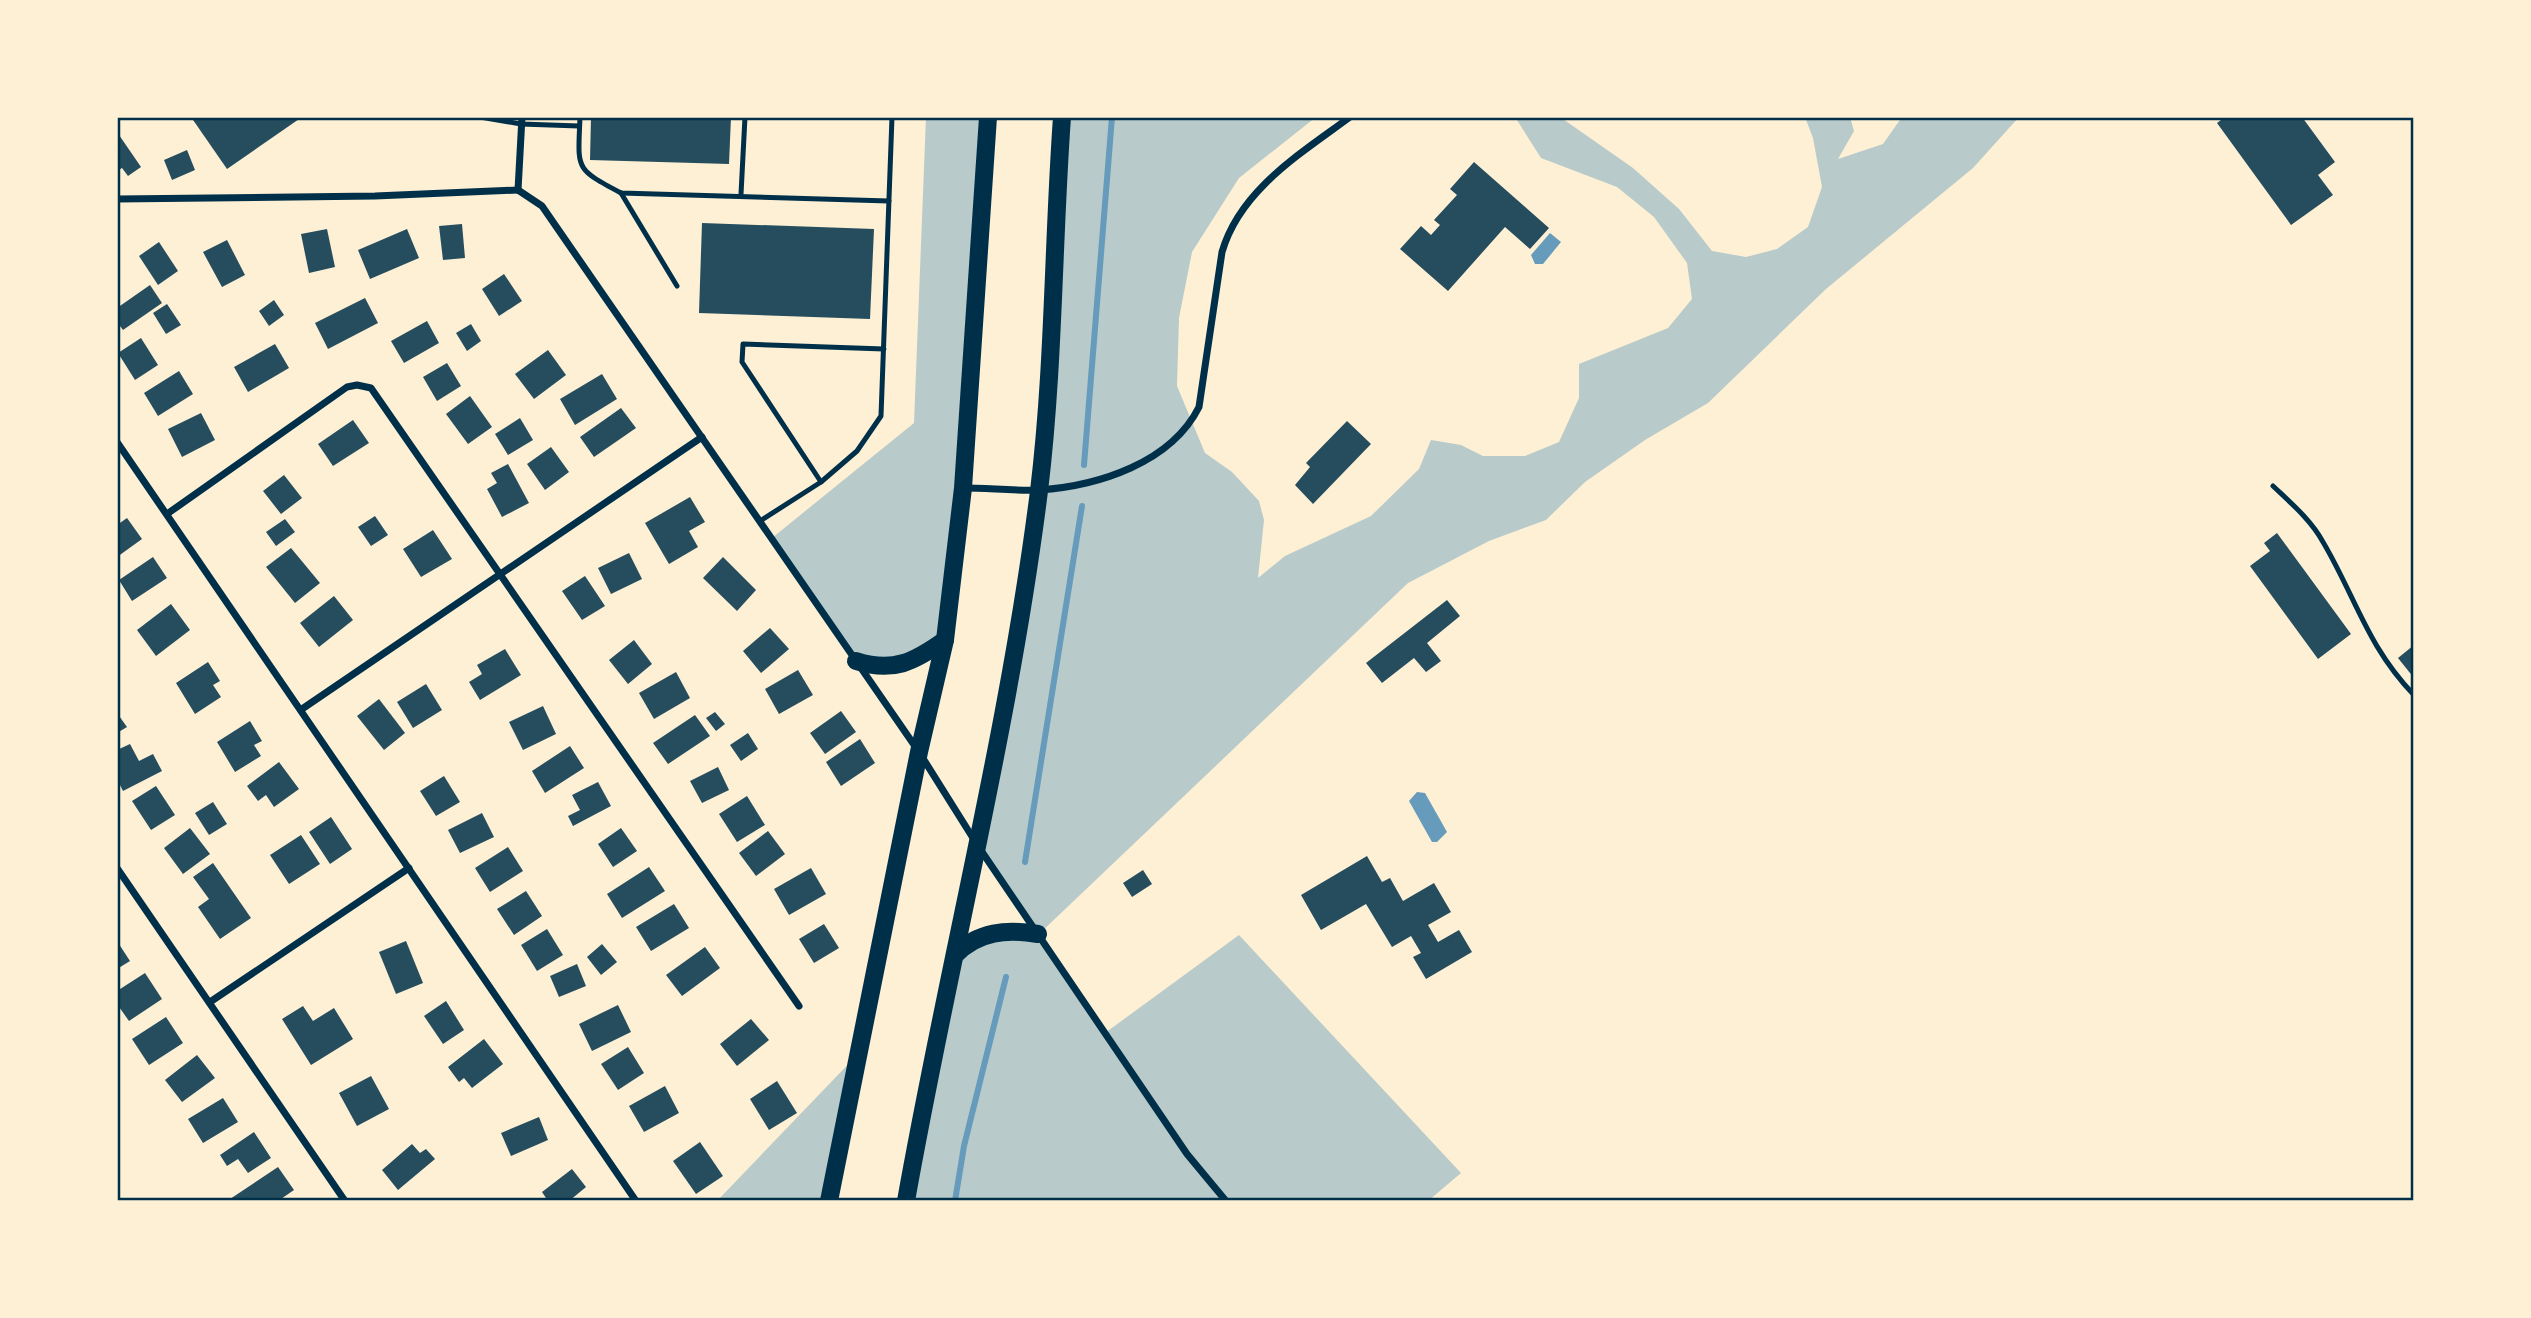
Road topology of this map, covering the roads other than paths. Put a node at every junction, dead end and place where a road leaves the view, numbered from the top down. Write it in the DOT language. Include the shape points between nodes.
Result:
graph roads {
  1 [pos="480,117"];
  2 [pos="580,117"];
  3 [pos="745,117"];
  4 [pos="892,117"];
  5 [pos="988,117"];
  6 [pos="1062,117"];
  7 [pos="1349,117"];
  8 [pos="522,121"];
  9 [pos="579,126"];
  10 [pos="518,190"];
  11 [pos="621,193"];
  12 [pos="741,194"];
  13 [pos="117,199"];
  14 [pos="889,201"];
  15 [pos="677,286"];
  16 [pos="884,349"];
  17 [pos="702,437"];
  18 [pos="117,442"];
  19 [pos="821,482"];
  20 [pos="2273,486"];
  21 [pos="963,488"];
  22 [pos="1039,490"];
  23 [pos="167,514"];
  24 [pos="760,521"];
  25 [pos="499,575"];
  26 [pos="945,640"];
  27 [pos="856,661"];
  28 [pos="2414,695"];
  29 [pos="302,709"];
  30 [pos="919,752"];
  31 [pos="978,846"];
  32 [pos="117,868"];
  33 [pos="409,868"];
  34 [pos="1038,934"];
  35 [pos="955,955"];
  36 [pos="210,1002"];
  37 [pos="799,1006"];
  38 [pos="345,1201"];
  39 [pos="636,1201"];
  40 [pos="829,1201"];
  41 [pos="906,1201"];
  42 [pos="1226,1201"];
  1 -- 8 [label="lane"];
  2 -- 9 [label="lane"];
  3 -- 12 [label="lane"];
  4 -- 14 [label="lane"];
  5 -- 21 [label="main road"];
  6 -- 22 [label="main road"];
  7 -- 22 [label="street" via="1247,200 1229,228 1199,407 1177,441 1157,455 1101,479"];
  8 -- 9 [label="lane"];
  8 -- 10 [label="street"];
  9 -- 11 [label="lane" via="578,157 586,174"];
  10 -- 13 [label="street" via="375,197"];
  10 -- 17 [label="street" via="542,206"];
  11 -- 12 [label="lane"];
  11 -- 15 [label="lane"];
  12 -- 14 [label="lane"];
  14 -- 16 [label="lane"];
  16 -- 19 [label="lane" via="881,416 857,451"];
  16 -- 19 [label="lane" via="743,344 742,362"];
  17 -- 24 [label="street"];
  17 -- 25 [label="street"];
  18 -- 23 [label="street"];
  19 -- 24 [label="lane"];
  20 -- 28 [label="lane" via="2322,540 2372,642"];
  21 -- 22 [label="street"];
  21 -- 26 [label="main road"];
  22 -- 31 [label="main road"];
  23 -- 25 [label="street" via="347,387 357,385 371,388"];
  23 -- 29 [label="street"];
  24 -- 27 [label="street"];
  25 -- 29 [label="street"];
  25 -- 37 [label="street"];
  26 -- 27 [label="main road" via="897,665"];
  26 -- 30 [label="main road"];
  27 -- 30 [label="street"];
  29 -- 33 [label="street"];
  30 -- 31 [label="street"];
  30 -- 40 [label="main road"];
  31 -- 34 [label="street"];
  31 -- 35 [label="main road"];
  32 -- 36 [label="street"];
  33 -- 36 [label="street"];
  33 -- 39 [label="street"];
  34 -- 35 [label="main road" via="991,933 964,945"];
  34 -- 42 [label="street" via="1188,1154"];
  35 -- 41 [label="main road"];
  36 -- 38 [label="street"];
}
